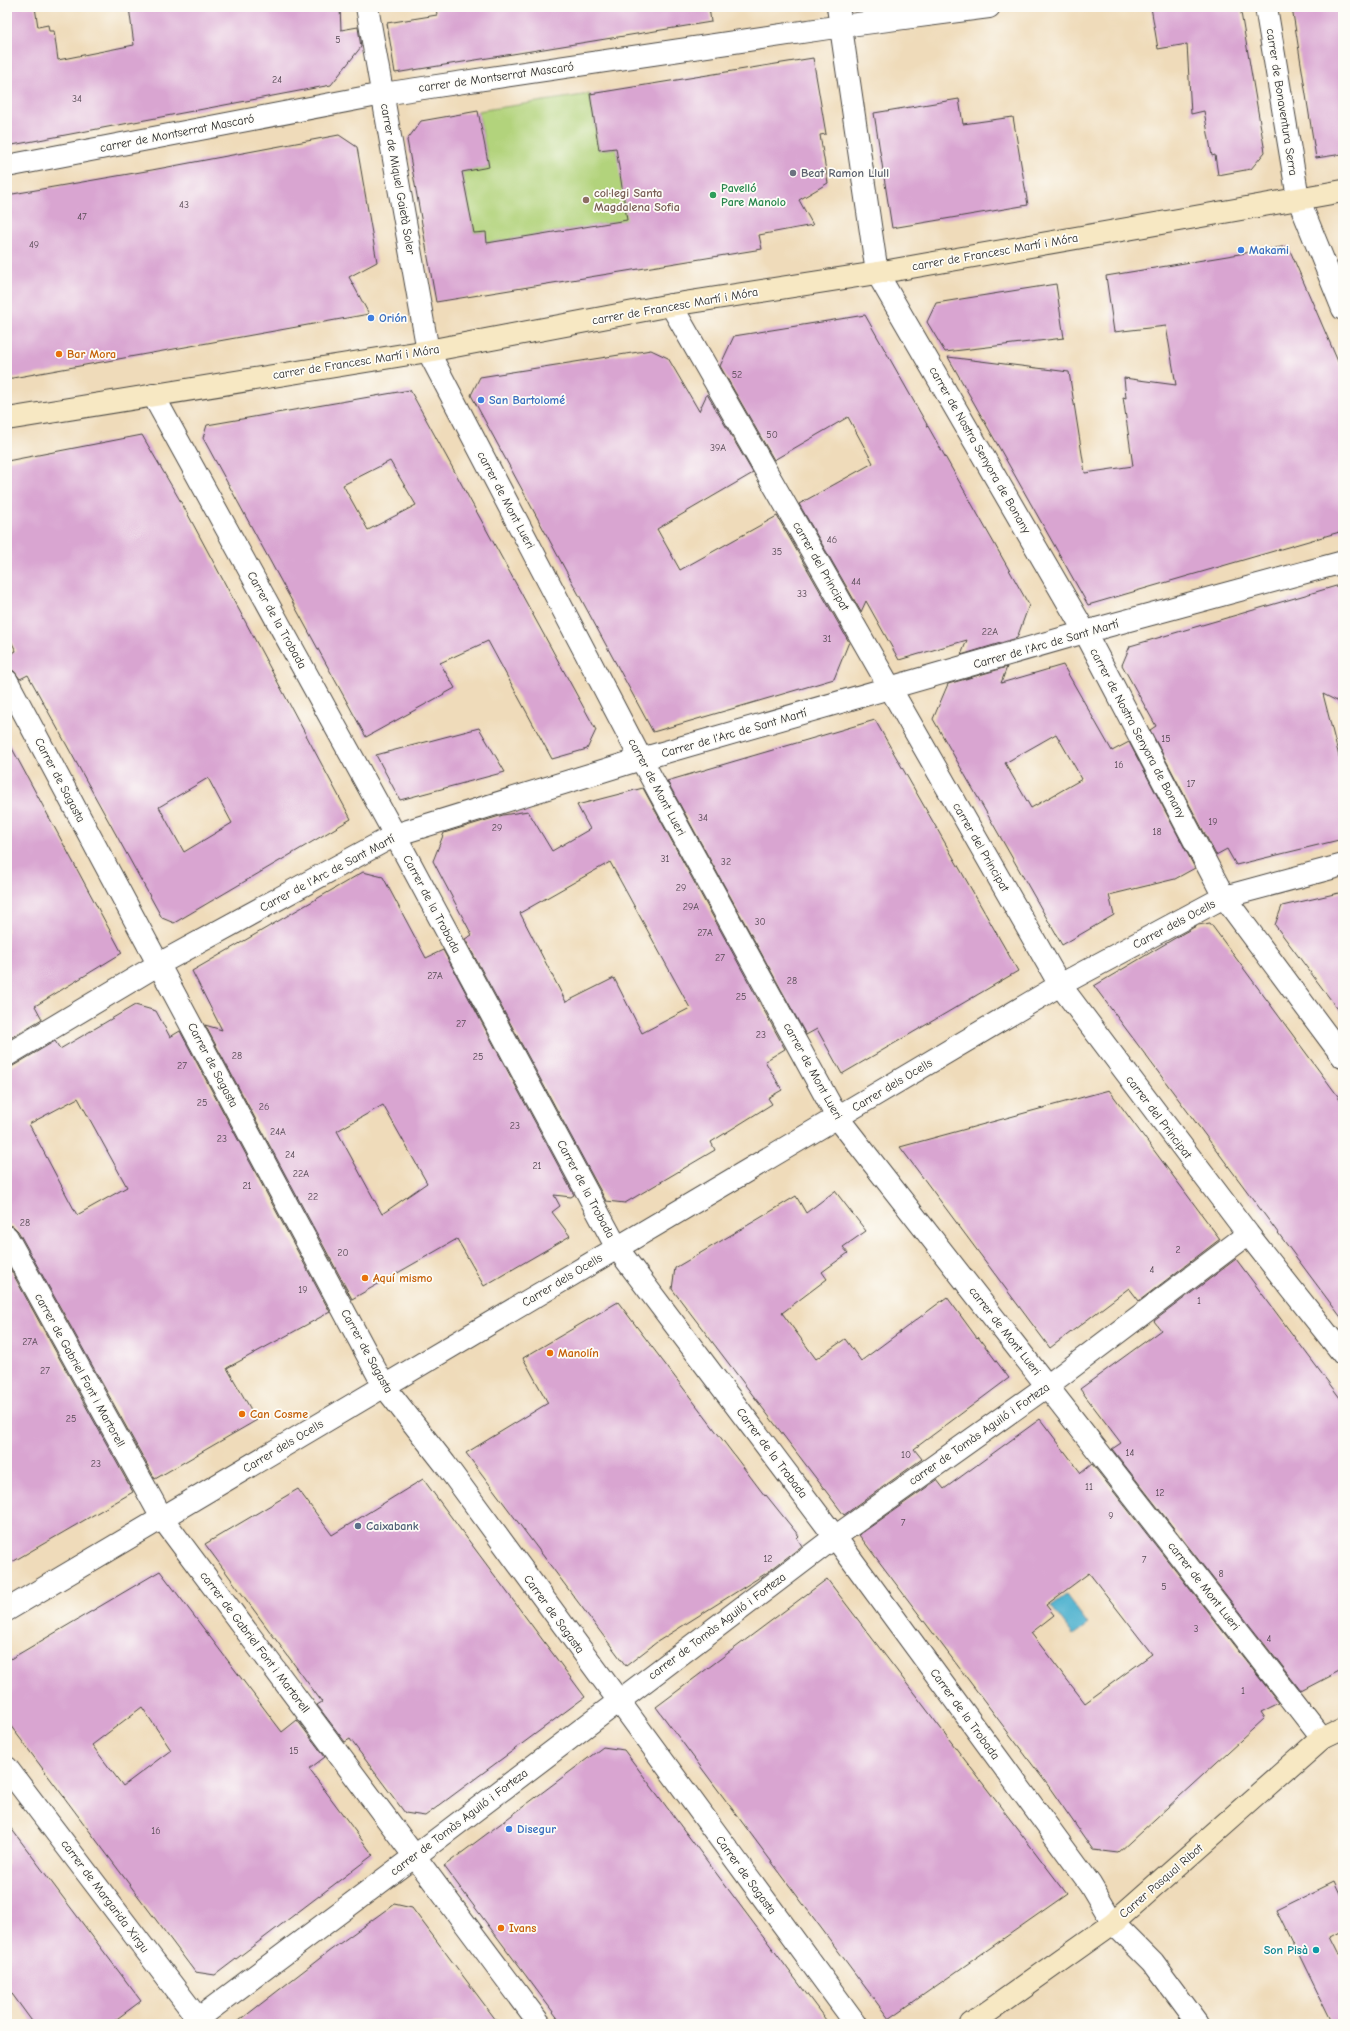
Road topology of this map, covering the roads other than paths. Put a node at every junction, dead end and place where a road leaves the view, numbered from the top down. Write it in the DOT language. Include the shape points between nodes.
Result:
graph roads {
  1 [pos="367,7"];
  2 [pos="989,7"];
  3 [pos="1266,7"];
  4 [pos="840,16"];
  5 [pos="383,94"];
  6 [pos="7,166"];
  7 [pos="1343,191"];
  8 [pos="1298,198"];
  9 [pos="878,273"];
  10 [pos="671,305"];
  11 [pos="1343,309"];
  12 [pos="428,351"];
  13 [pos="153,395"];
  14 [pos="7,419"];
  15 [pos="1343,562"];
  16 [pos="1085,632"];
  17 [pos="7,681"];
  18 [pos="891,688"];
  19 [pos="642,759"];
  20 [pos="395,835"];
  21 [pos="1343,865"];
  22 [pos="1224,897"];
  23 [pos="159,964"];
  24 [pos="1060,985"];
  25 [pos="7,1055"];
  26 [pos="1343,1058"];
  27 [pos="837,1117"];
  28 [pos="1248,1234"];
  29 [pos="7,1237"];
  30 [pos="617,1248"];
  31 [pos="1343,1354"];
  32 [pos="384,1386"];
  33 [pos="1048,1386"];
  34 [pos="162,1518"];
  35 [pos="835,1537"];
  36 [pos="7,1610"];
  37 [pos="618,1702"];
  38 [pos="1343,1728"];
  39 [pos="1322,1738"];
  40 [pos="7,1768"];
  41 [pos="416,1856"];
  42 [pos="1113,1923"];
  43 [pos="197,2022"];
  44 [pos="540,2024"];
  45 [pos="856,2024"];
  46 [pos="971,2024"];
  47 [pos="1198,2024"];
  1 -- 5 [label="street, carrer de Miquel Gaietà Soler"];
  2 -- 4 [label="street, carrer de Montserrat Mascaró"];
  3 -- 8 [label="street, carrer de Bonaventura Serra"];
  4 -- 5 [label="street, carrer de Montserrat Mascaró"];
  4 -- 9 [label="street"];
  5 -- 6 [label="street, carrer de Montserrat Mascaró"];
  5 -- 12 [label="street, carrer de Miquel Gaietà Soler"];
  7 -- 8 [label="street, carrer de Francesc Martí i Móra"];
  8 -- 9 [label="street, carrer de Francesc Martí i Móra"];
  8 -- 11 [label="street, carrer de Bonaventura Serra"];
  9 -- 10 [label="street, carrer de Francesc Martí i Móra"];
  9 -- 16 [label="street, carrer de Nostra Senyora de Bonany"];
  10 -- 12 [label="street, carrer de Francesc Martí i Móra"];
  10 -- 18 [label="street, carrer del Principat"];
  12 -- 13 [label="street, carrer de Francesc Martí i Móra"];
  12 -- 19 [label="street, carrer de Mont Lueri"];
  13 -- 14 [label="street, carrer de Francesc Martí i Móra"];
  13 -- 20 [label="street, Carrer de la Trobada"];
  15 -- 16 [label="street, Carrer de l'Arc de Sant Martí"];
  16 -- 18 [label="street, Carrer de l'Arc de Sant Martí"];
  16 -- 22 [label="street, carrer de Nostra Senyora de Bonany"];
  17 -- 23 [label="street, Carrer de Sagasta"];
  18 -- 19 [label="street, Carrer de l'Arc de Sant Martí"];
  18 -- 24 [label="street, carrer del Principat"];
  19 -- 20 [label="street, Carrer de l'Arc de Sant Martí"];
  19 -- 27 [label="street, carrer de Mont Lueri"];
  20 -- 23 [label="street, Carrer de l'Arc de Sant Martí"];
  20 -- 30 [label="street, Carrer de la Trobada"];
  21 -- 22 [label="street, Carrer dels Ocells"];
  22 -- 24 [label="street, Carrer dels Ocells"];
  22 -- 26 [label="street, carrer de Nostra Senyora de Bonany"];
  23 -- 25 [label="street, Carrer de l'Arc de Sant Martí"];
  23 -- 32 [label="street, Carrer de Sagasta"];
  24 -- 27 [label="street, Carrer dels Ocells"];
  24 -- 28 [label="street, carrer del Principat"];
  27 -- 30 [label="street, Carrer dels Ocells"];
  27 -- 33 [label="street, carrer de Mont Lueri"];
  28 -- 31 [label="street, carrer del Principat"];
  28 -- 33 [label="street, carrer de Tomàs Aguiló i Forteza"];
  29 -- 34 [label="street, carrer de Gabriel Font i Martorell"];
  30 -- 32 [label="street, Carrer dels Ocells"];
  30 -- 35 [label="street, Carrer de la Trobada"];
  32 -- 34 [label="street, Carrer dels Ocells"];
  32 -- 37 [label="street, Carrer de Sagasta" via="445,1464"];
  33 -- 35 [label="street, carrer de Tomàs Aguiló i Forteza"];
  33 -- 39 [label="street, carrer de Mont Lueri"];
  34 -- 36 [label="street, Carrer dels Ocells"];
  34 -- 41 [label="street, carrer de Gabriel Font i Martorell"];
  35 -- 37 [label="street, carrer de Tomàs Aguiló i Forteza"];
  35 -- 42 [label="street, Carrer de la Trobada" via="1090,1884"];
  37 -- 41 [label="street, carrer de Tomàs Aguiló i Forteza"];
  37 -- 45 [label="street, Carrer de Sagasta"];
  38 -- 39 [label="street, Carrer Pasqual Ribot"];
  39 -- 42 [label="street, Carrer Pasqual Ribot"];
  40 -- 43 [label="street, carrer de Margarida Xirgu"];
  41 -- 43 [label="street, carrer de Tomàs Aguiló i Forteza"];
  41 -- 44 [label="street, carrer de Gabriel Font i Martorell"];
  42 -- 46 [label="street, Carrer Pasqual Ribot"];
  42 -- 47 [label="street, Carrer de la Trobada" via="1152,1962"];
}
